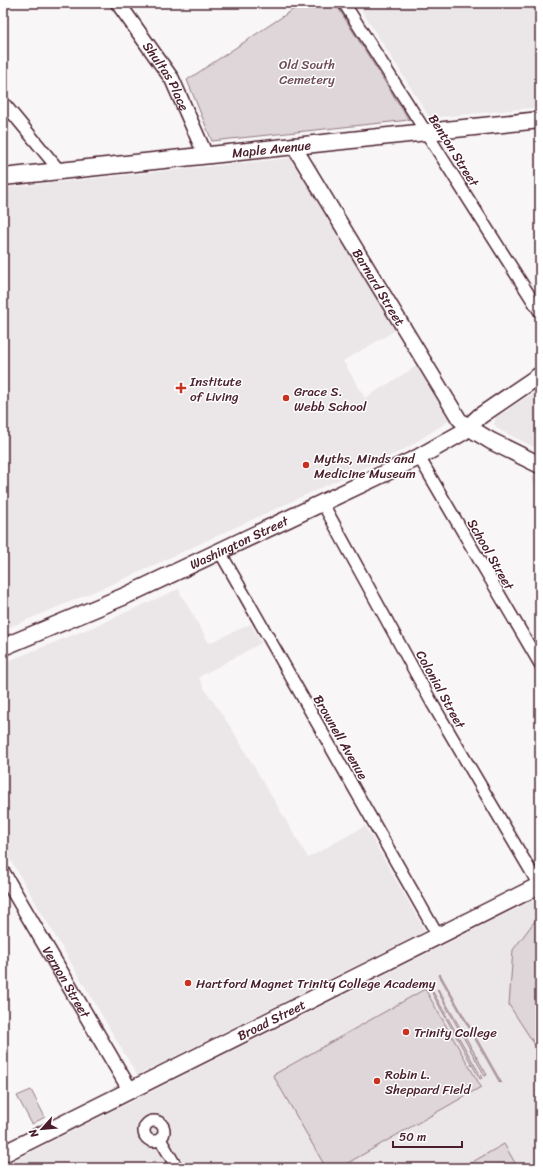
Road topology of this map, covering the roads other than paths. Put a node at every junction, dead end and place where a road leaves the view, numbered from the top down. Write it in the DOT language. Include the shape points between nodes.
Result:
graph roads {
  1 [pos="118,3"];
  2 [pos="344,3"];
  3 [pos="3,102"];
  4 [pos="540,120"];
  5 [pos="426,131"];
  6 [pos="293,145"];
  7 [pos="205,154"];
  8 [pos="59,170"];
  9 [pos="3,176"];
  10 [pos="540,312"];
  11 [pos="540,375"];
  12 [pos="468,427"];
  13 [pos="418,458"];
  14 [pos="540,465"];
  15 [pos="323,504"];
  16 [pos="220,552"];
  17 [pos="3,646"];
  18 [pos="540,664"];
  19 [pos="3,873"];
  20 [pos="540,885"];
  21 [pos="438,936"];
  22 [pos="130,1090"];
  23 [pos="160,1139"];
  24 [pos="3,1154"];
  25 [pos="177,1168"];
  1 -- 7 [label="street, Shultas Place" via="172,79"];
  2 -- 5 [label="street, Benton Street"];
  3 -- 8 [label="street"];
  4 -- 5 [label="main road, Maple Avenue"];
  5 -- 6 [label="main road, Maple Avenue"];
  5 -- 10 [label="street, Benton Street"];
  6 -- 7 [label="main road, Maple Avenue"];
  6 -- 12 [label="street, Barnard Street" via="459,419"];
  7 -- 8 [label="main road, Maple Avenue"];
  8 -- 9 [label="main road, Maple Avenue"];
  11 -- 12 [label="main road, Washington Street"];
  12 -- 13 [label="main road, Washington Street"];
  12 -- 14 [label="main road" via="491,442"];
  13 -- 15 [label="main road, Washington Street"];
  13 -- 18 [label="street, School Street"];
  15 -- 16 [label="main road, Washington Street"];
  15 -- 20 [label="street, Colonial Street" via="432,703"];
  16 -- 17 [label="main road, Washington Street" via="125,596"];
  16 -- 21 [label="street, Brownell Avenue"];
  19 -- 22 [label="street, Vernon Street"];
  20 -- 21 [label="main road, Broad Street"];
  21 -- 22 [label="main road, Broad Street"];
  22 -- 24 [label="main road, Broad Street"];
  23 -- 25 [label="street"];
}
